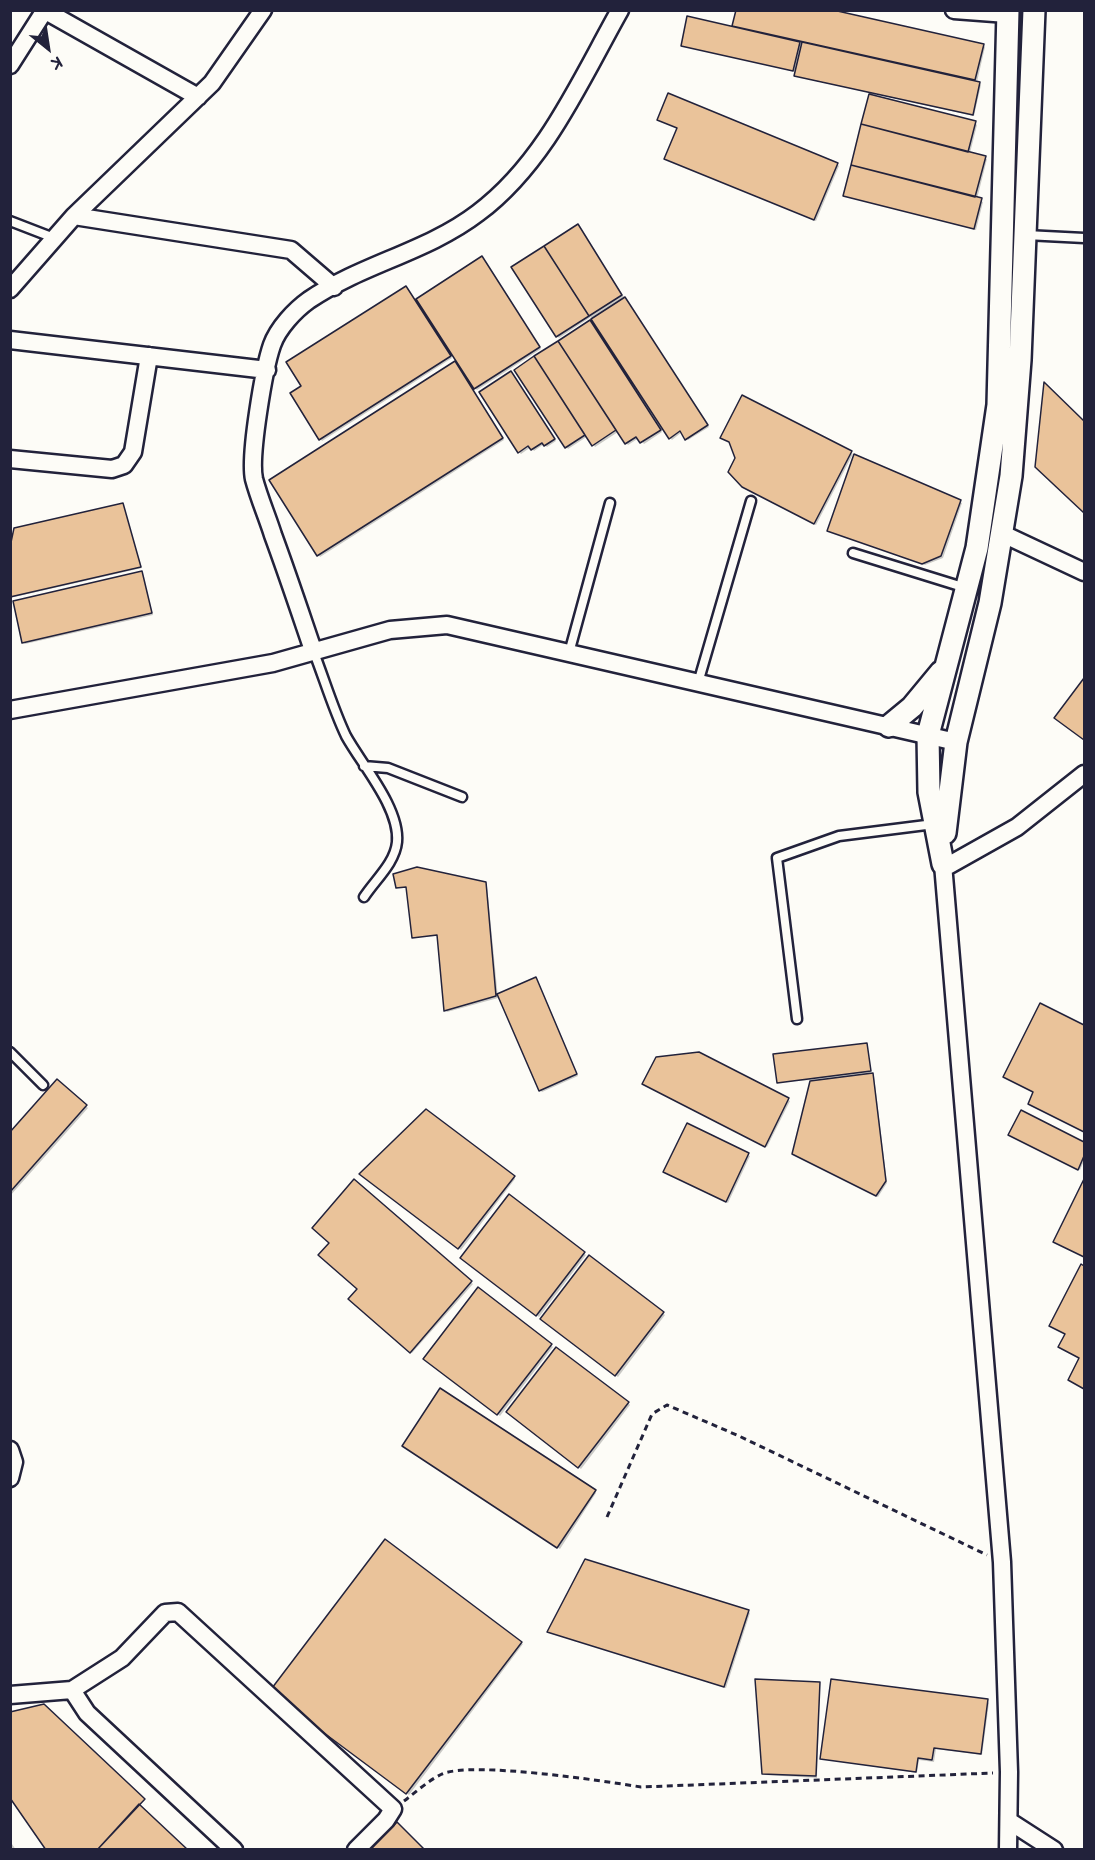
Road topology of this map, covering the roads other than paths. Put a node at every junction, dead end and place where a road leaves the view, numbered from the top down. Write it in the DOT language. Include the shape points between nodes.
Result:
graph roads {
  1 [pos="263,10"];
  2 [pos="620,10"];
  3 [pos="954,10"];
  4 [pos="1034,10"];
  5 [pos="45,11"];
  6 [pos="1007,12"];
  7 [pos="10,65"];
  8 [pos="198,97"];
  9 [pos="74,216"];
  10 [pos="10,221"];
  11 [pos="1025,235"];
  12 [pos="54,238"];
  13 [pos="1084,238"];
  14 [pos="334,286"];
  15 [pos="10,289"];
  16 [pos="10,340"];
  17 [pos="149,356"];
  18 [pos="267,370"];
  19 [pos="10,459"];
  20 [pos="751,501"];
  21 [pos="610,503"];
  22 [pos="1003,534"];
  23 [pos="853,553"];
  24 [pos="1084,572"];
  25 [pos="966,588"];
  26 [pos="313,650"];
  27 [pos="569,653"];
  28 [pos="946,667"];
  29 [pos="698,683"];
  30 [pos="10,710"];
  31 [pos="889,726"];
  32 [pos="928,735"];
  33 [pos="956,742"];
  34 [pos="364,766"];
  35 [pos="1084,774"];
  36 [pos="462,797"];
  37 [pos="936,824"];
  38 [pos="944,866"];
  39 [pos="364,897"];
  40 [pos="797,1019"];
  41 [pos="10,1052"];
  42 [pos="43,1085"];
  43 [pos="10,1450"];
  44 [pos="10,1478"];
  45 [pos="72,1690"];
  46 [pos="10,1695"];
  47 [pos="1009,1821"];
  48 [pos="234,1850"];
  49 [pos="356,1850"];
  50 [pos="1008,1850"];
  51 [pos="1054,1850"];
  1 -- 8 [label="street"];
  2 -- 14 [label="street" via="550,133 499,196 433,242"];
  3 -- 6 [label="street"];
  4 -- 11 [label="street"];
  5 -- 7 [label="street"];
  5 -- 8 [label="street"];
  6 -- 25 [label="street" via="998,405 977,549"];
  8 -- 9 [label="street"];
  9 -- 12 [label="street"];
  9 -- 14 [label="street" via="291,250"];
  10 -- 12 [label="lane"];
  11 -- 13 [label="lane"];
  11 -- 22 [label="street" via="1017,408"];
  12 -- 15 [label="street"];
  14 -- 18 [label="street" via="309,300 288,319 273,344"];
  16 -- 17 [label="street"];
  17 -- 18 [label="street"];
  17 -- 19 [label="street" via="133,452 124,465 112,469"];
  18 -- 26 [label="street" via="254,443 254,477"];
  20 -- 29 [label="lane"];
  21 -- 27 [label="lane"];
  22 -- 24 [label="street"];
  22 -- 33 [label="street"];
  23 -- 25 [label="lane"];
  25 -- 28 [label="street"];
  26 -- 27 [label="street" via="390,630 447,625"];
  26 -- 30 [label="street" via="233,671"];
  26 -- 34 [label="lane" via="346,735"];
  27 -- 29 [label="street"];
  28 -- 31 [label="street" via="912,707"];
  28 -- 32 [label="street"];
  29 -- 31 [label="street"];
  31 -- 32 [label="street"];
  32 -- 33 [label="street"];
  32 -- 37 [label="street" via="929,792"];
  33 -- 38 [label="street"];
  34 -- 36 [label="lane" via="388,768"];
  34 -- 39 [label="lane" via="388,806 397,841 393,856"];
  35 -- 38 [label="street" via="1017,827"];
  37 -- 38 [label="street"];
  37 -- 40 [label="lane" via="839,836 777,858"];
  38 -- 47 [label="street" via="1002,1563"];
  41 -- 42 [label="lane"];
  43 -- 44 [label="street" via="14,1462"];
  45 -- 46 [label="street"];
  45 -- 48 [label="street" via="87,1713"];
  45 -- 49 [label="street" via="122,1658 165,1613 178,1612 393,1809"];
  47 -- 50 [label="street"];
  47 -- 51 [label="street"];
}
